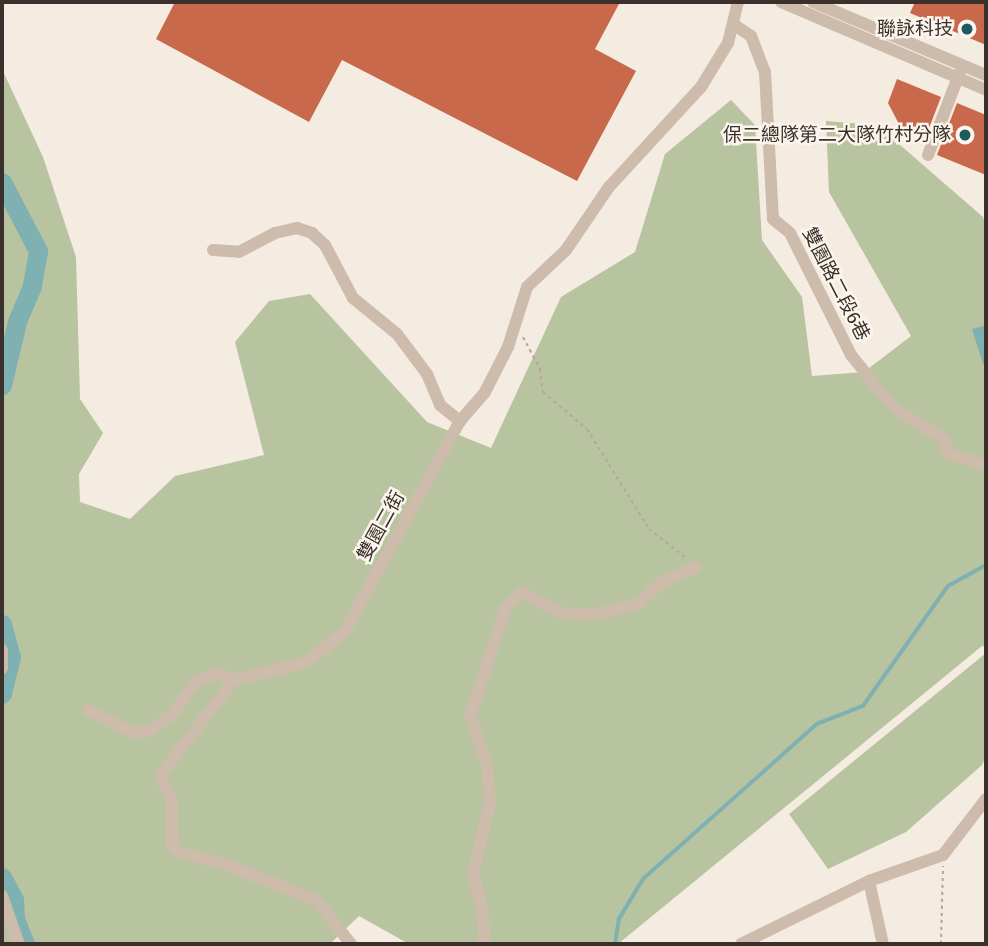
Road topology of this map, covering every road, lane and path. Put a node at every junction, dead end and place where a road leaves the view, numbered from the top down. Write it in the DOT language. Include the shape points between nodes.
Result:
graph roads {
  1 [pos="738,2"];
  2 [pos="781,2"];
  3 [pos="813,2"];
  4 [pos="733,24"];
  5 [pos="960,71"];
  6 [pos="986,75"];
  7 [pos="986,90"];
  8 [pos="929,155"];
  9 [pos="212,250"];
  10 [pos="514,324"];
  11 [pos="460,421"];
  12 [pos="986,464"];
  13 [pos="696,567"];
  14 [pos="2,650"];
  15 [pos="2,668"];
  16 [pos="234,680"];
  17 [pos="88,710"];
  18 [pos="986,799"];
  19 [pos="943,855"];
  20 [pos="869,881"];
  21 [pos="2,896"];
  22 [pos="19,944"];
  23 [pos="351,944"];
  24 [pos="484,944"];
  25 [pos="741,944"];
  26 [pos="883,944"];
  27 [pos="942,944"];
  1 -- 4 [label="street, 雙園二街"];
  2 -- 5 [label="street"];
  3 -- 5 [label="street"];
  4 -- 10 [label="street, 雙園二街" via="728,43 701,87 609,187 566,250 527,287"];
  4 -- 12 [label="street, 雙園路二段6巷" via="751,36 765,72 773,219 790,233 851,355 894,408 944,439 948,453"];
  5 -- 6 [label="street"];
  5 -- 7 [label="street"];
  5 -- 8 [label="street"];
  9 -- 11 [label="street" via="239,252 275,233 297,228 312,233 325,245 353,298 397,334 427,374 440,405"];
  10 -- 11 [label="street, 雙園二街" via="485,392"];
  10 -- 13 [label="path" via="540,369 543,392 587,429 649,529"];
  11 -- 16 [label="street, 雙園二街" via="345,631 307,662"];
  13 -- 24 [label="street" via="662,582 640,603 594,615 561,613 522,592 505,608 470,716 487,765 490,802 473,874 484,914"];
  14 -- 15 [label="street"];
  16 -- 17 [label="street, 雙園二街" via="217,673 196,682 174,712 150,731 134,733"];
  16 -- 23 [label="street" via="160,776 175,821 172,846 183,856 224,864 316,900"];
  18 -- 19 [label="street"];
  19 -- 20 [label="street"];
  19 -- 27 [label="path"];
  20 -- 25 [label="street"];
  20 -- 26 [label="street"];
  21 -- 22 [label="street"];
}
